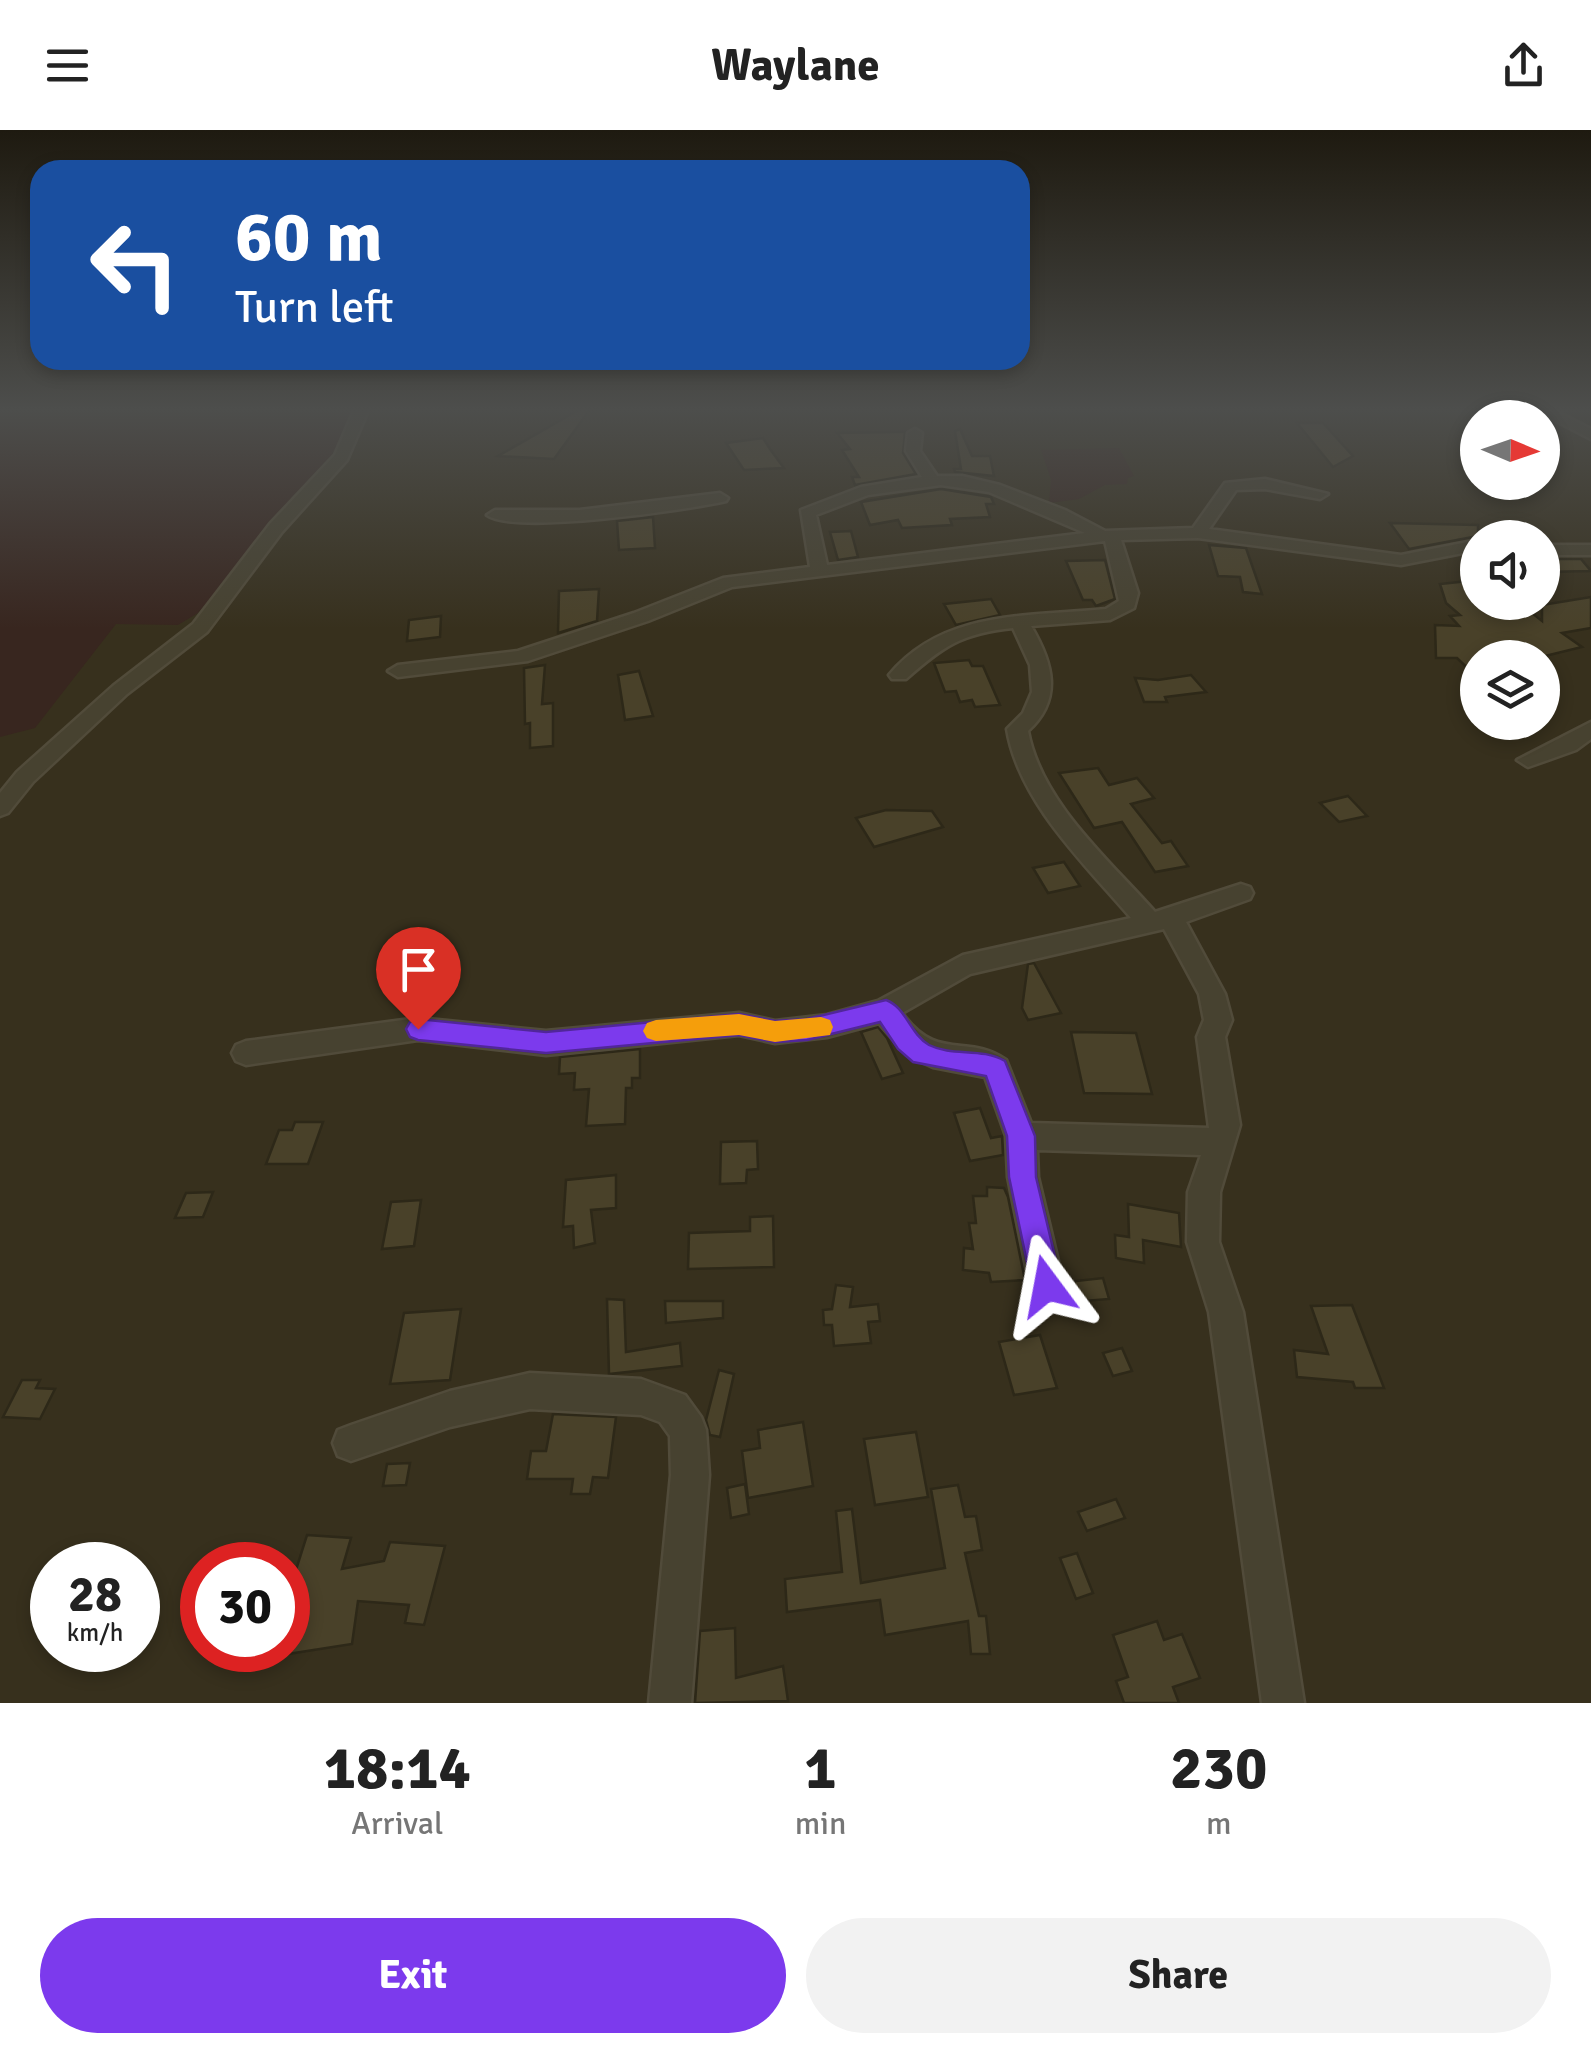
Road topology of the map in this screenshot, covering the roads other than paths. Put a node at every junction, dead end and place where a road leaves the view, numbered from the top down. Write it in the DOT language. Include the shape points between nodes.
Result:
graph roads {
  1 [pos="319,481"];
  2 [pos="933,482"];
  3 [pos="1320,494"];
  4 [pos="720,498"];
  5 [pos="494,515"];
  6 [pos="1198,534"];
  7 [pos="1107,536"];
  8 [pos="1460,550"];
  9 [pos="1560,550"];
  10 [pos="1591,550"];
  11 [pos="819,570"];
  12 [pos="1020,622"];
  13 [pos="398,671"];
  14 [pos="899,675"];
  15 [pos="1591,729"];
  16 [pos="1528,760"];
  17 [pos="0,808"];
  18 [pos="1241,893"];
  19 [pos="1159,920"];
  20 [pos="886,1010"];
  21 [pos="246,1053"];
  22 [pos="1021,1136"];
  23 [pos="1219,1142"];
  24 [pos="1047,1286"];
  25 [pos="352,1444"];
  26 [pos="670,1703"];
  27 [pos="1284,1703"];
  1 -- 17 [label="street" via="200,628 106,703"];
  2 -- 7 [label="street" via="979,483"];
  2 -- 11 [label="street" via="844,496 807,513"];
  3 -- 6 [label="street" via="1231,486"];
  4 -- 5 [label="street" via="595,516"];
  6 -- 7 [label="street"];
  6 -- 8 [label="street" via="1388,560"];
  7 -- 11 [label="street"];
  7 -- 12 [label="street" via="1128,604 1110,614"];
  9 -- 10 [label="street"];
  11 -- 13 [label="street" via="704,589 520,657"];
  12 -- 14 [label="street" via="941,639"];
  12 -- 19 [label="street" via="1044,679 1043,698 1017,729 1023,754 1058,813"];
  15 -- 16 [label="street"];
  18 -- 19 [label="street"];
  19 -- 20 [label="street" via="964,965"];
  19 -- 23 [label="street" via="1212,994 1218,1020 1210,1037 1225,1108"];
  20 -- 21 [label="street" via="775,1032 739,1024 546,1043 418,1029"];
  20 -- 22 [label="street" via="922,1054 996,1069"];
  22 -- 23 [label="street"];
  22 -- 24 [label="street" via="1022,1177"];
  23 -- 27 [label="street" via="1204,1192 1203,1242 1230,1332"];
  25 -- 26 [label="street" via="450,1409 530,1390 641,1396 672,1408 688,1430 690,1475"];
}
